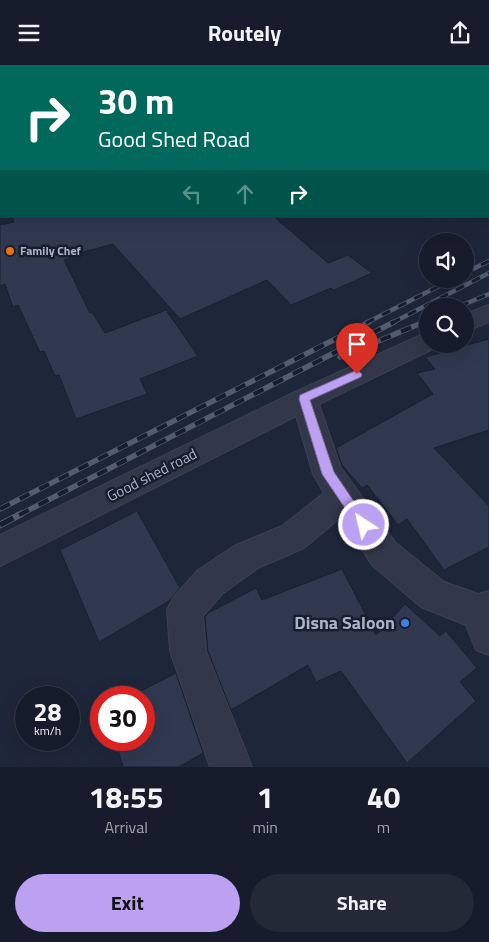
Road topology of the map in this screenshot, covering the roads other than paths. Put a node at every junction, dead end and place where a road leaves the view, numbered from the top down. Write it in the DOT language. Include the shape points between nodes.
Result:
graph roads {
  1 [pos="489,313"];
  2 [pos="474,320"];
  3 [pos="419,345"];
  4 [pos="304,399"];
  5 [pos="344,496"];
  6 [pos="0,551"];
  7 [pos="486,620"];
  8 [pos="231,767"];
  1 -- 2 [label="street"];
  3 -- 4 [label="street"];
  4 -- 5 [label="street" via="328,474"];
  4 -- 6 [label="street, Good shed road"];
  5 -- 7 [label="street" via="384,553 433,595"];
  5 -- 8 [label="street" via="293,537 246,557 210,582 185,610 188,651"];
}
